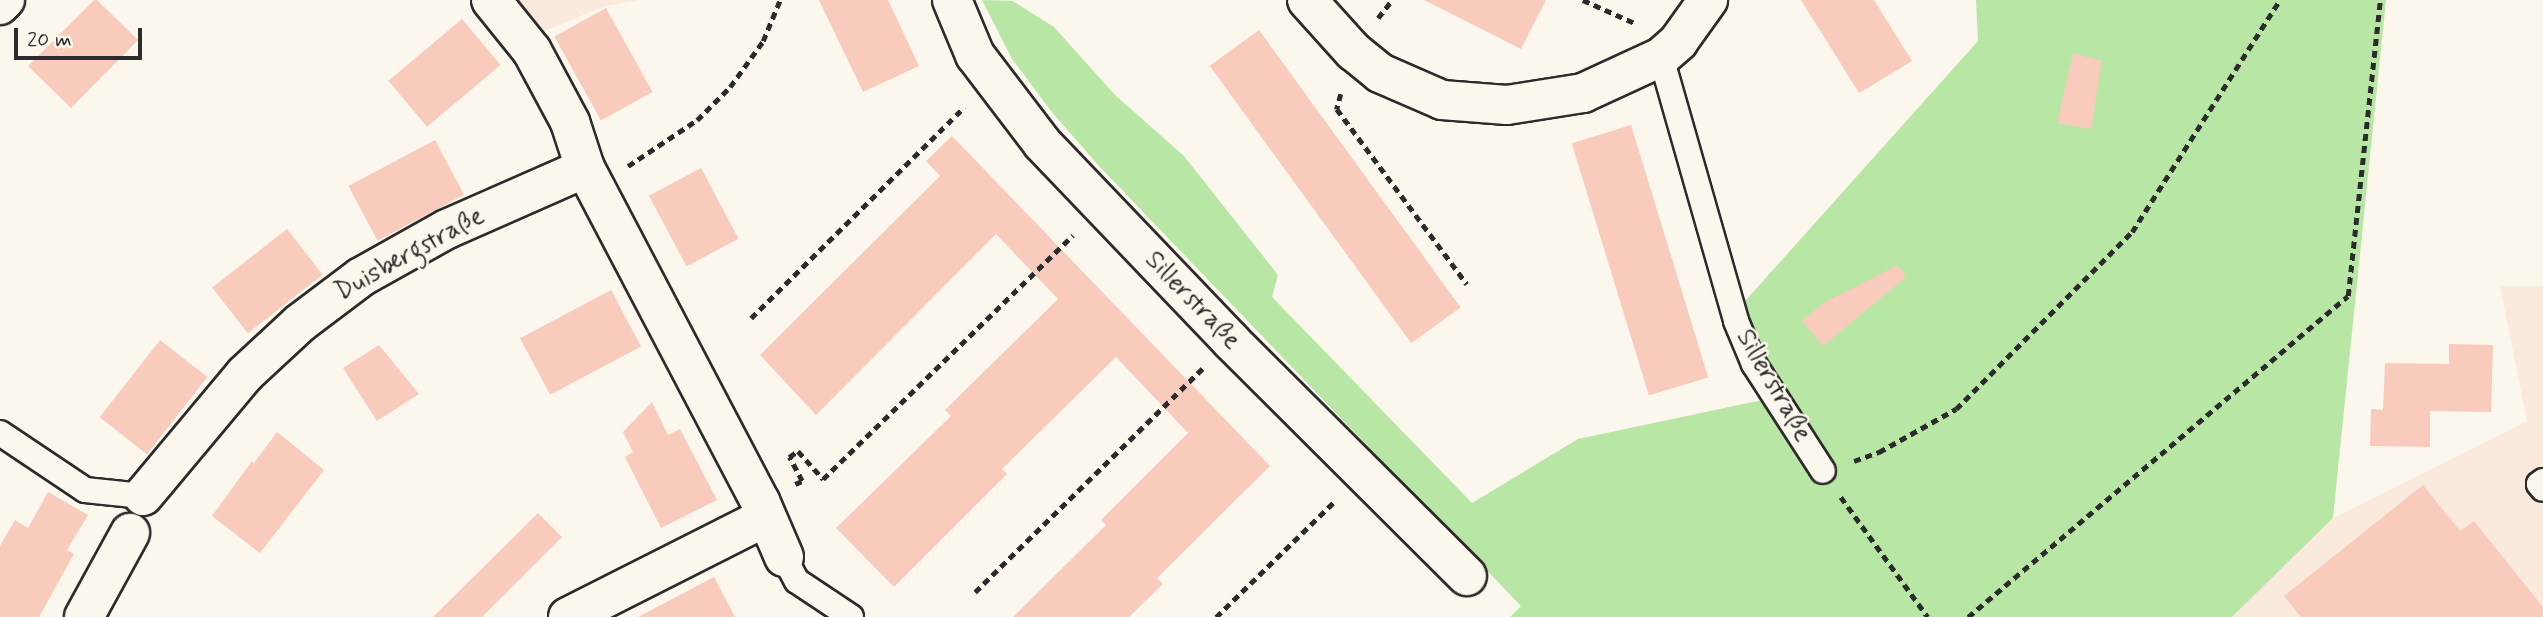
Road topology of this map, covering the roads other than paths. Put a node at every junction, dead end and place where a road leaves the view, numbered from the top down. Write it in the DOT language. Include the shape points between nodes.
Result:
graph roads {
  1 [pos="5,0"];
  2 [pos="491,0"];
  3 [pos="953,0"];
  4 [pos="1307,0"];
  5 [pos="1709,0"];
  6 [pos="0,5"];
  7 [pos="1670,50"];
  8 [pos="590,178"];
  9 [pos="0,433"];
  10 [pos="1823,471"];
  11 [pos="2543,481"];
  12 [pos="2543,489"];
  13 [pos="144,496"];
  14 [pos="766,516"];
  15 [pos="130,533"];
  16 [pos="784,557"];
  17 [pos="1467,576"];
  18 [pos="85,617"];
  19 [pos="568,617"];
  20 [pos="851,617"];
  1 -- 6 [label="street"];
  2 -- 8 [label="street" via="532,51 570,121"];
  3 -- 17 [label="street, Sillerstraße" via="975,55 1042,143"];
  4 -- 7 [label="street" via="1353,51 1381,73 1442,100 1507,105 1583,93"];
  5 -- 7 [label="street"];
  7 -- 10 [label="lane, Sillerstraße" via="1736,321 1755,364"];
  8 -- 13 [label="street, Duisbergstraße" via="447,229 361,277 300,323 245,374"];
  8 -- 14 [label="street"];
  9 -- 13 [label="lane" via="85,490"];
  11 -- 12 [label="lane" via="2539,484"];
  14 -- 16 [label="street"];
  14 -- 19 [label="street"];
  15 -- 18 [label="street"];
  16 -- 20 [label="lane" via="797,582"];
}
